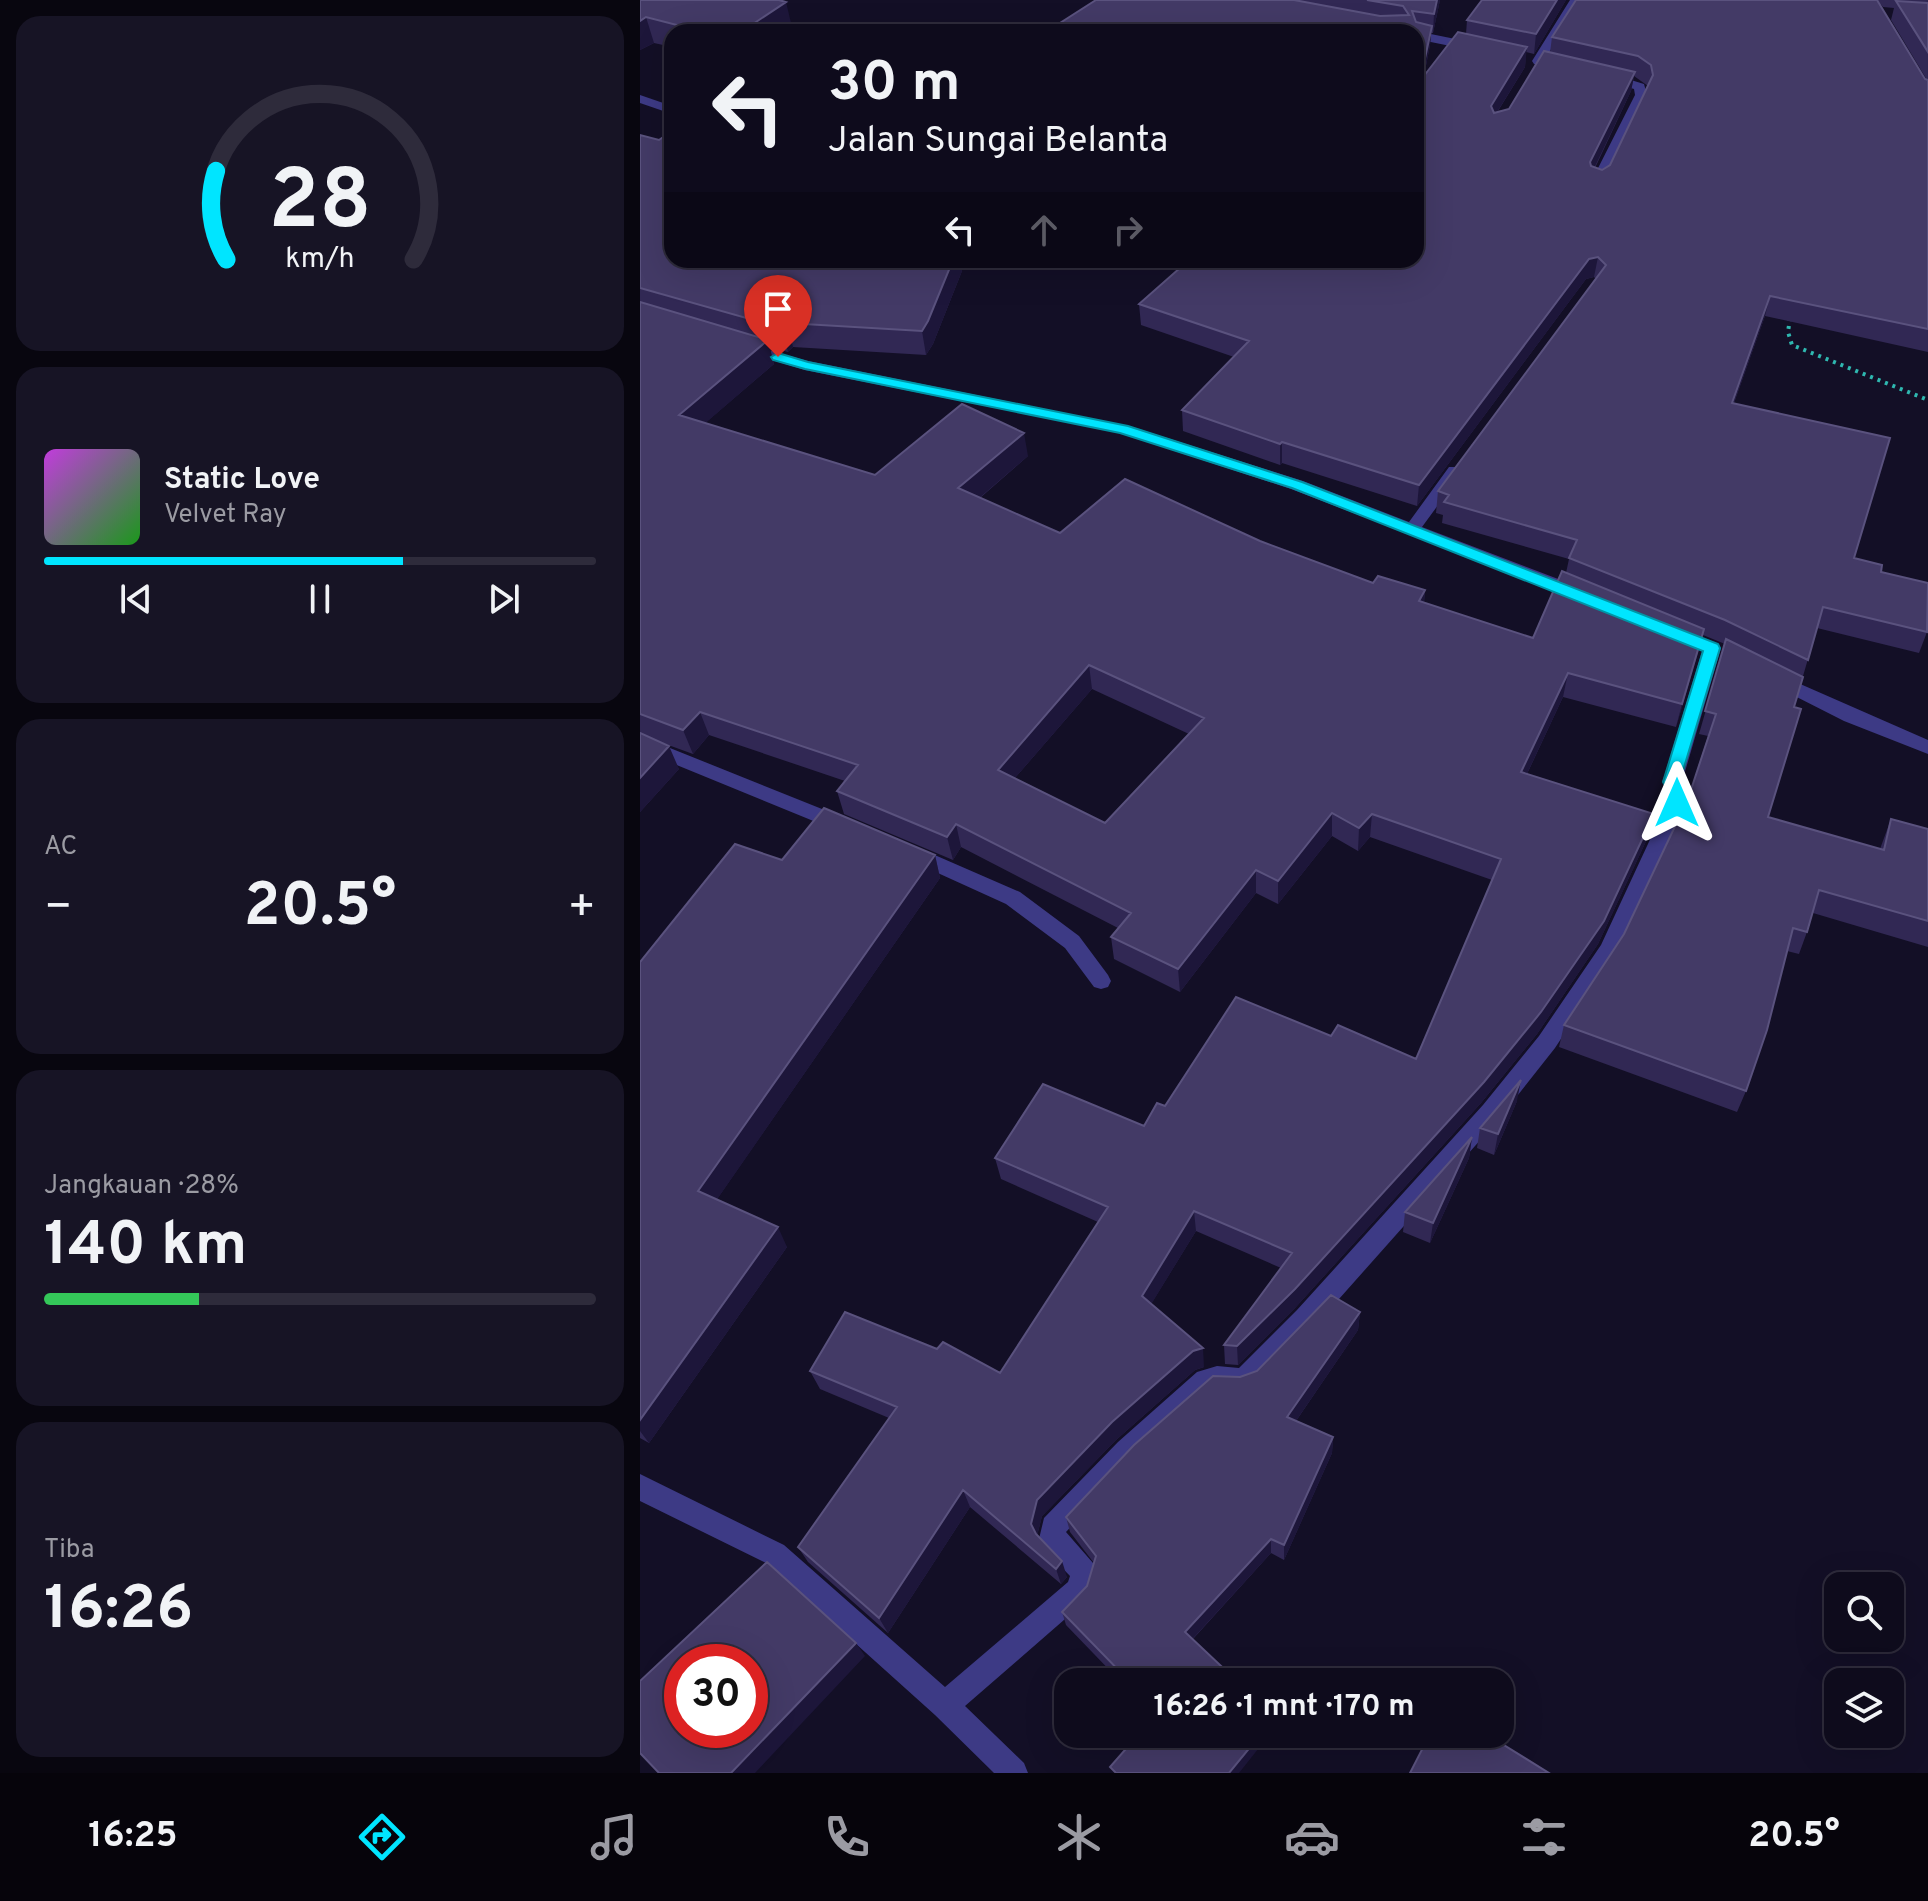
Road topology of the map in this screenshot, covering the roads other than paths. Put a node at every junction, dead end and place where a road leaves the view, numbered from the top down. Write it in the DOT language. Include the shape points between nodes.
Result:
graph roads {
  1 [pos="1576,0"];
  2 [pos="1424,37"];
  3 [pos="1495,52"];
  4 [pos="1524,58"];
  5 [pos="1538,61"];
  6 [pos="1569,68"];
  7 [pos="1530,74"];
  8 [pos="1600,75"];
  9 [pos="640,99"];
  10 [pos="664,107"];
  11 [pos="1597,184"];
  12 [pos="730,343"];
  13 [pos="1466,456"];
  14 [pos="1412,529"];
  15 [pos="1590,598"];
  16 [pos="1712,648"];
  17 [pos="1763,673"];
  18 [pos="640,743"];
  19 [pos="1928,747"];
  20 [pos="858,831"];
  21 [pos="901,849"];
  22 [pos="1101,981"];
  23 [pos="640,1487"];
  24 [pos="945,1705"];
  25 [pos="1014,1773"];
  1 -- 5 [label="street"];
  2 -- 3 [label="street"];
  4 -- 5 [label="street"];
  5 -- 6 [label="street"];
  5 -- 7 [label="street"];
  8 -- 11 [label="street" via="1640,87 1641,95"];
  9 -- 10 [label="street"];
  12 -- 14 [label="street" via="805,365 1123,429"];
  13 -- 14 [label="street"];
  14 -- 15 [label="street"];
  16 -- 24 [label="street" via="1672,782 1677,803 1609,949 1547,1042 1481,1123 1246,1378 1206,1380 1076,1500 1053,1527 1052,1539 1084,1572 1079,1590"];
  17 -- 19 [label="street"];
  18 -- 20 [label="street"];
  21 -- 22 [label="street" via="1013,898 1072,942"];
  23 -- 24 [label="street" via="775,1554"];
  24 -- 25 [label="street"];
}
